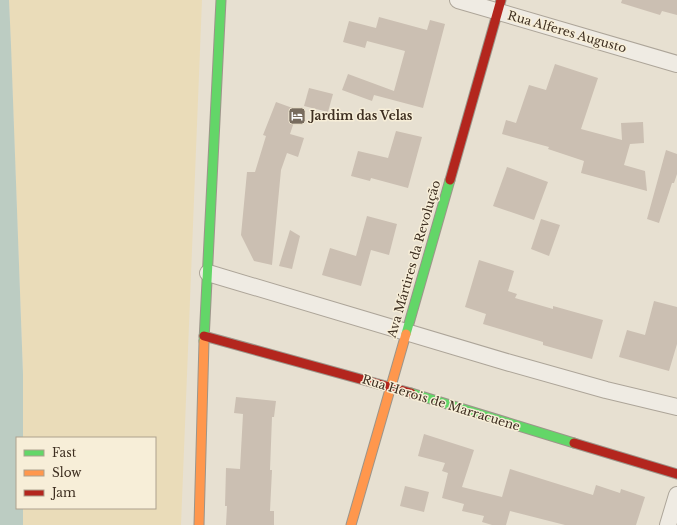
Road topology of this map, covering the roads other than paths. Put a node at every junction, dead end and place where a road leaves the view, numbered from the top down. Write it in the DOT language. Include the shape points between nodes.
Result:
graph roads {
  1 [pos="221,0"];
  2 [pos="458,0"];
  3 [pos="499,6"];
  4 [pos="677,64"];
  5 [pos="208,273"];
  6 [pos="406,331"];
  7 [pos="204,336"];
  8 [pos="390,387"];
  9 [pos="677,407"];
  10 [pos="677,474"];
  11 [pos="677,494"];
  12 [pos="199,525"];
  13 [pos="351,525"];
  14 [pos="668,525"];
  1 -- 5 [label="street"];
  2 -- 3 [label="street, Rua Alferes Augusto"];
  3 -- 4 [label="street, Rua Alferes Augusto"];
  3 -- 6 [label="street, Ava Mártires da Revolução"];
  5 -- 6 [label="street"];
  5 -- 7 [label="street"];
  6 -- 8 [label="street, Ava Mártires da Revolução"];
  6 -- 9 [label="street" via="606,390"];
  7 -- 8 [label="street, Rua Herois de Marracuene"];
  7 -- 12 [label="street"];
  8 -- 10 [label="street, Rua Herois de Marracuene"];
  8 -- 13 [label="street, Ava Mártires da Revolução"];
  11 -- 14 [label="street"];
}
